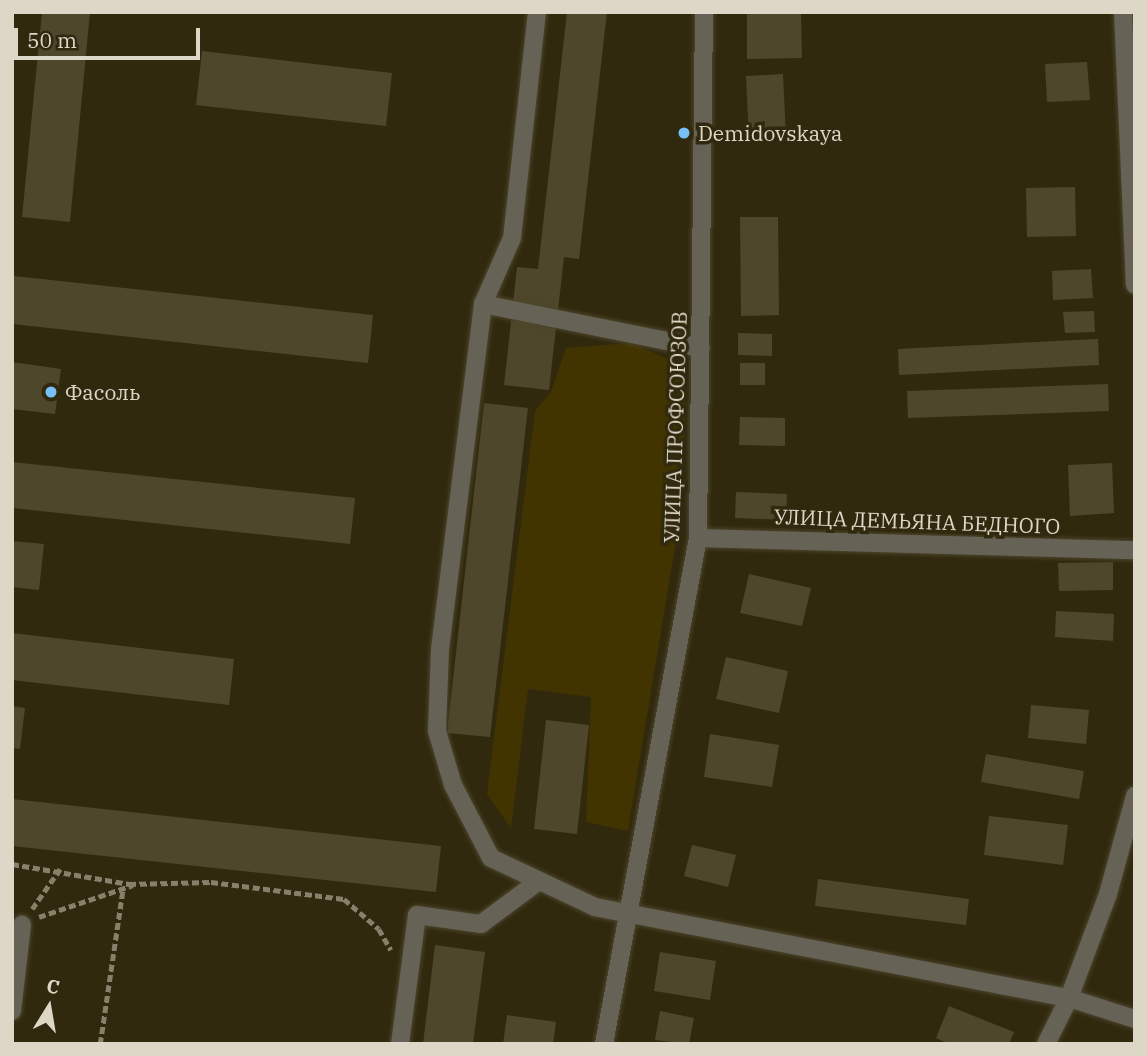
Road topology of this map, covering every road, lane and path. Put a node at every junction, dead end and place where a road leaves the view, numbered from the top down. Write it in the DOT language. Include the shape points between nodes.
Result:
graph roads {
  1 [pos="537,12"];
  2 [pos="704,12"];
  3 [pos="1123,12"];
  4 [pos="1135,285"];
  5 [pos="483,304"];
  6 [pos="701,348"];
  7 [pos="698,538"];
  8 [pos="1135,550"];
  9 [pos="1135,796"];
  10 [pos="12,864"];
  11 [pos="60,869"];
  12 [pos="539,881"];
  13 [pos="137,883"];
  14 [pos="123,888"];
  15 [pos="625,912"];
  16 [pos="22,925"];
  17 [pos="409,981"];
  18 [pos="1069,998"];
  19 [pos="12,1011"];
  20 [pos="1135,1019"];
  21 [pos="100,1044"];
  22 [pos="400,1044"];
  23 [pos="604,1044"];
  24 [pos="1046,1044"];
  1 -- 5 [label="street" via="512,238"];
  2 -- 6 [label="street, УЛИЦА ПРОФСОЮЗОВ"];
  3 -- 4 [label="street"];
  5 -- 6 [label="street"];
  5 -- 12 [label="street" via="440,649 437,731 453,785 491,858"];
  6 -- 7 [label="street, УЛИЦА ПРОФСОЮЗОВ"];
  7 -- 8 [label="street, УЛИЦА ДЕМЬЯНА БЕДНОГО"];
  7 -- 15 [label="street, УЛИЦА ПРОФСОЮЗОВ"];
  9 -- 18 [label="street" via="1108,894"];
  10 -- 11 [label="path"];
  11 -- 13 [label="path"];
  11 -- 16 [label="path"];
  12 -- 15 [label="street" via="595,907"];
  12 -- 17 [label="street" via="481,924 417,915"];
  13 -- 14 [label="path"];
  13 -- 17 [label="path" via="211,882 344,899 379,929"];
  14 -- 16 [label="path"];
  14 -- 21 [label="path"];
  15 -- 18 [label="street"];
  15 -- 23 [label="street, УЛИЦА ПРОФСОЮЗОВ"];
  16 -- 19 [label="street"];
  17 -- 22 [label="street"];
  18 -- 20 [label="street"];
  18 -- 24 [label="street"];
}
